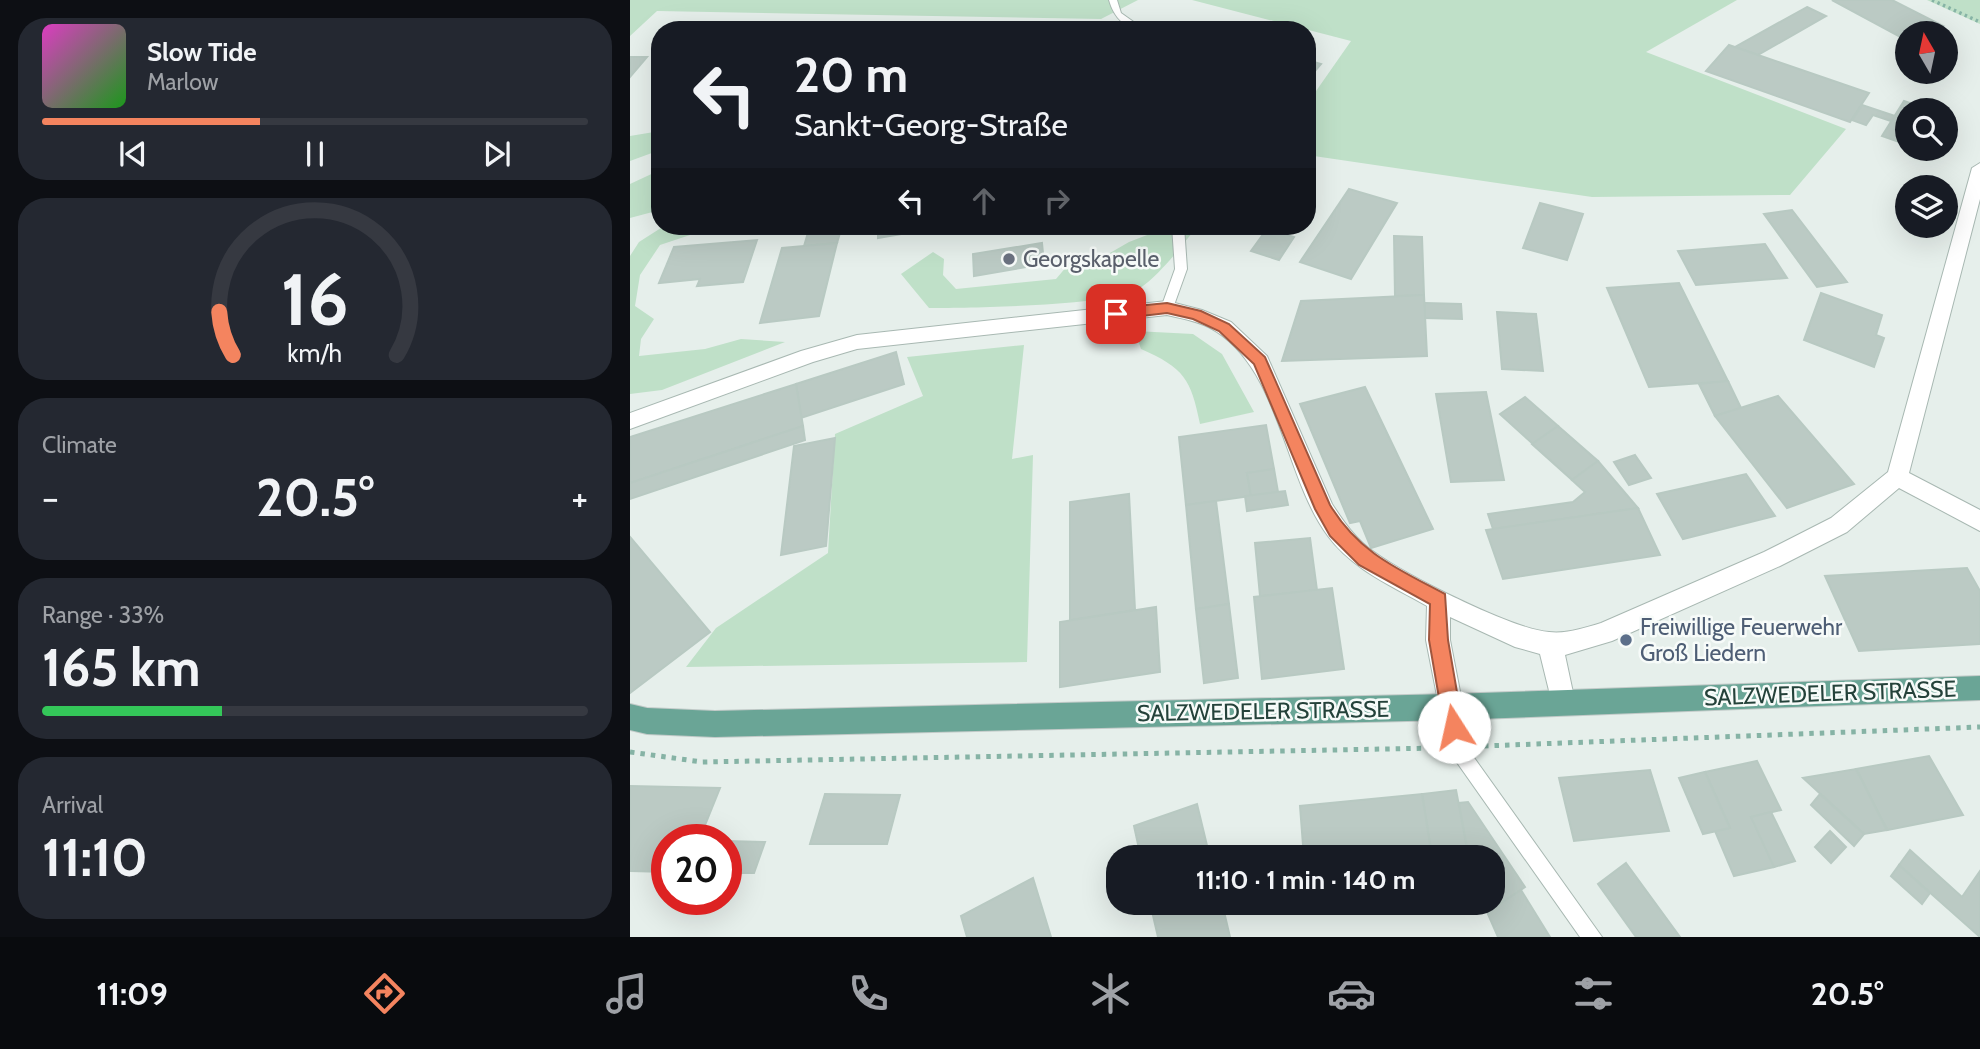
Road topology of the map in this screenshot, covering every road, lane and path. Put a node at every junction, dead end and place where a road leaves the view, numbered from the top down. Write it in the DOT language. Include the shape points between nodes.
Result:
graph roads {
  1 [pos="1113,0"];
  2 [pos="1932,0"];
  3 [pos="1128,21"];
  4 [pos="1980,22"];
  5 [pos="1980,168"];
  6 [pos="1179,235"];
  7 [pos="1167,308"];
  8 [pos="630,421"];
  9 [pos="1897,477"];
  10 [pos="1980,521"];
  11 [pos="1439,600"];
  12 [pos="1549,644"];
  13 [pos="1980,688"];
  14 [pos="1563,702"];
  15 [pos="1450,707"];
  16 [pos="630,717"];
  17 [pos="1980,727"];
  18 [pos="1457,748"];
  19 [pos="630,752"];
  20 [pos="1592,937"];
  1 -- 3 [label="lane" via="1117,14"];
  2 -- 4 [label="path"];
  5 -- 9 [label="street"];
  6 -- 7 [label="lane" via="1181,269"];
  7 -- 8 [label="street" via="857,342"];
  7 -- 11 [label="street" via="1224,327 1260,361 1336,530 1365,559"];
  9 -- 10 [label="street"];
  9 -- 12 [label="street" via="1839,525 1772,559 1604,633 1573,643"];
  11 -- 12 [label="street" via="1523,639"];
  11 -- 15 [label="street" via="1438,640"];
  12 -- 14 [label="street"];
  13 -- 14 [label="main road, SALZWEDELER STRASSE"];
  14 -- 15 [label="main road, SALZWEDELER STRASSE"];
  15 -- 16 [label="main road, SALZWEDELER STRASSE" via="715,724"];
  15 -- 18 [label="lane"];
  17 -- 18 [label="path"];
  18 -- 19 [label="path" via="702,762"];
  18 -- 20 [label="lane"];
}
